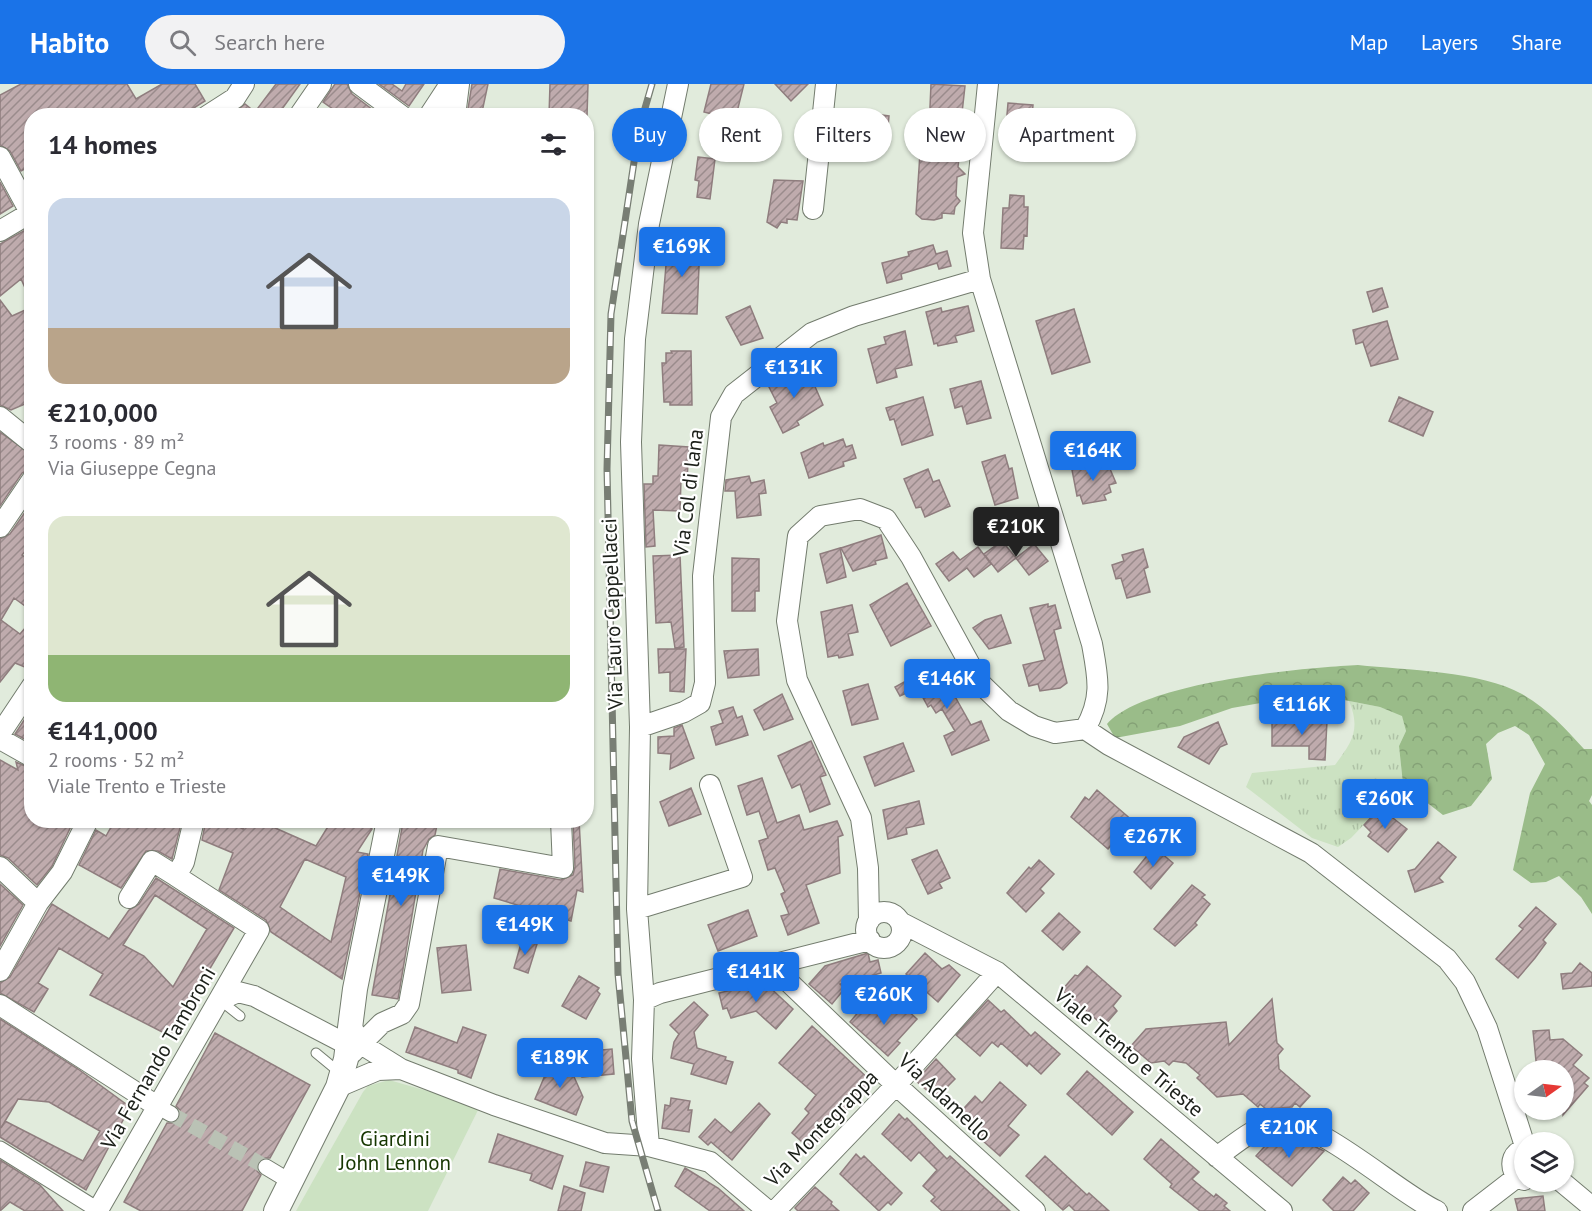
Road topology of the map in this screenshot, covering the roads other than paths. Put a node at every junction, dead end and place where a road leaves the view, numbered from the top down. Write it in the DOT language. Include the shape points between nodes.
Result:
graph roads {
  1 [pos="244,84"];
  2 [pos="321,84"];
  3 [pos="359,84"];
  4 [pos="450,84"];
  5 [pos="457,84"];
  6 [pos="678,84"];
  7 [pos="826,84"];
  8 [pos="988,84"];
  9 [pos="219,108"];
  10 [pos="304,108"];
  11 [pos="391,108"];
  12 [pos="434,108"];
  13 [pos="454,108"];
  14 [pos="0,157"];
  15 [pos="24,185"];
  16 [pos="813,209"];
  17 [pos="24,217"];
  18 [pos="0,231"];
  19 [pos="980,279"];
  20 [pos="1,419"];
  21 [pos="24,437"];
  22 [pos="24,492"];
  23 [pos="0,527"];
  24 [pos="24,698"];
  25 [pos="640,727"];
  26 [pos="1085,729"];
  27 [pos="0,734"];
  28 [pos="0,739"];
  29 [pos="24,752"];
  30 [pos="710,785"];
  31 [pos="84,828"];
  32 [pos="192,828"];
  33 [pos="387,828"];
  34 [pos="561,828"];
  35 [pos="0,867"];
  36 [pos="867,868"];
  37 [pos="176,876"];
  38 [pos="129,898"];
  39 [pos="38,903"];
  40 [pos="637,909"];
  41 [pos="897,926"];
  42 [pos="869,931"];
  43 [pos="773,967"];
  44 [pos="0,971"];
  45 [pos="997,972"];
  46 [pos="220,1000"];
  47 [pos="644,1000"];
  48 [pos="0,1005"];
  49 [pos="240,1016"];
  50 [pos="316,1053"];
  51 [pos="348,1056"];
  52 [pos="401,1069"];
  53 [pos="896,1085"];
  54 [pos="164,1110"];
  55 [pos="1520,1132"];
  56 [pos="650,1146"];
  57 [pos="0,1149"];
  58 [pos="1217,1157"];
  59 [pos="266,1167"];
  60 [pos="291,1182"];
  61 [pos="1514,1183"];
  62 [pos="1574,1185"];
  63 [pos="1592,1190"];
  64 [pos="1574,1191"];
  65 [pos="1592,1207"];
  66 [pos="97,1210"];
  67 [pos="276,1211"];
  68 [pos="768,1211"];
  69 [pos="775,1211"];
  70 [pos="1035,1211"];
  71 [pos="1282,1211"];
  72 [pos="1437,1211"];
  73 [pos="1473,1211"];
  1 -- 9 [label="street" via="235,98"];
  2 -- 10 [label="street"];
  3 -- 11 [label="street"];
  4 -- 12 [label="street"];
  5 -- 13 [label="street"];
  6 -- 25 [label="street, Via Lauro Cappellacci" via="649,225 635,339 631,453"];
  7 -- 16 [label="street"];
  8 -- 19 [label="street" via="974,233"];
  14 -- 15 [label="street"];
  17 -- 18 [label="street"];
  19 -- 25 [label="street, Via Col di lana" via="854,316 812,333 734,394 722,417 703,576 705,683 700,703"];
  19 -- 26 [label="street" via="1092,644 1099,681 1096,710"];
  20 -- 21 [label="street"];
  22 -- 23 [label="street"];
  24 -- 27 [label="street"];
  25 -- 40 [label="street, Via Lauro Cappellacci"];
  26 -- 36 [label="street" via="1055,733 1034,726 1009,711 980,683 886,519 860,509 820,516 798,536 787,621 797,680 861,818"];
  26 -- 55 [label="street" via="1311,853 1447,959 1465,982 1487,1028"];
  28 -- 29 [label="street"];
  30 -- 40 [label="street" via="742,877"];
  31 -- 39 [label="street" via="63,872"];
  32 -- 37 [label="street" via="184,862"];
  33 -- 51 [label="street" via="355,989"];
  34 -- 51 [label="street" via="563,868 438,846 409,1004 402,1014 382,1023"];
  35 -- 39 [label="street"];
  36 -- 41 [label="street"];
  36 -- 42 [label="street"];
  37 -- 38 [label="street" via="152,861"];
  37 -- 46 [label="street, Via Fernando Tambroni" via="259,930"];
  39 -- 44 [label="street"];
  40 -- 47 [label="street, Via Lauro Cappellacci"];
  41 -- 42 [label="street" via="877,914"];
  41 -- 42 [label="street" via="885,948"];
  41 -- 45 [label="street, Viale Trento e Trieste"];
  42 -- 43 [label="street"];
  43 -- 47 [label="street"];
  43 -- 53 [label="street, Via Adamello"];
  45 -- 53 [label="street, Via Montegrappa"];
  45 -- 58 [label="street, Viale Trento e Trieste"];
  46 -- 49 [label="lane"];
  46 -- 51 [label="street" via="238,992 254,996"];
  46 -- 54 [label="street, Via Fernando Tambroni"];
  47 -- 56 [label="street, Via Lauro Cappellacci" via="642,1059"];
  48 -- 54 [label="street"];
  50 -- 51 [label="lane"];
  51 -- 52 [label="street"];
  51 -- 52 [label="street" via="378,1070"];
  51 -- 60 [label="street"];
  52 -- 56 [label="street" via="605,1143"];
  53 -- 69 [label="street, Via Montegrappa"];
  53 -- 70 [label="street, Via Adamello"];
  54 -- 66 [label="street, Via Fernando Tambroni"];
  56 -- 68 [label="street" via="710,1162"];
  57 -- 66 [label="street"];
  58 -- 71 [label="street, Viale Trento e Trieste"];
  58 -- 72 [label="street" via="1250,1134 1278,1122 1294,1124 1319,1135"];
  59 -- 60 [label="street"];
  60 -- 67 [label="street"];
  61 -- 73 [label="street"];
  62 -- 63 [label="street"];
  64 -- 65 [label="street"];
}
